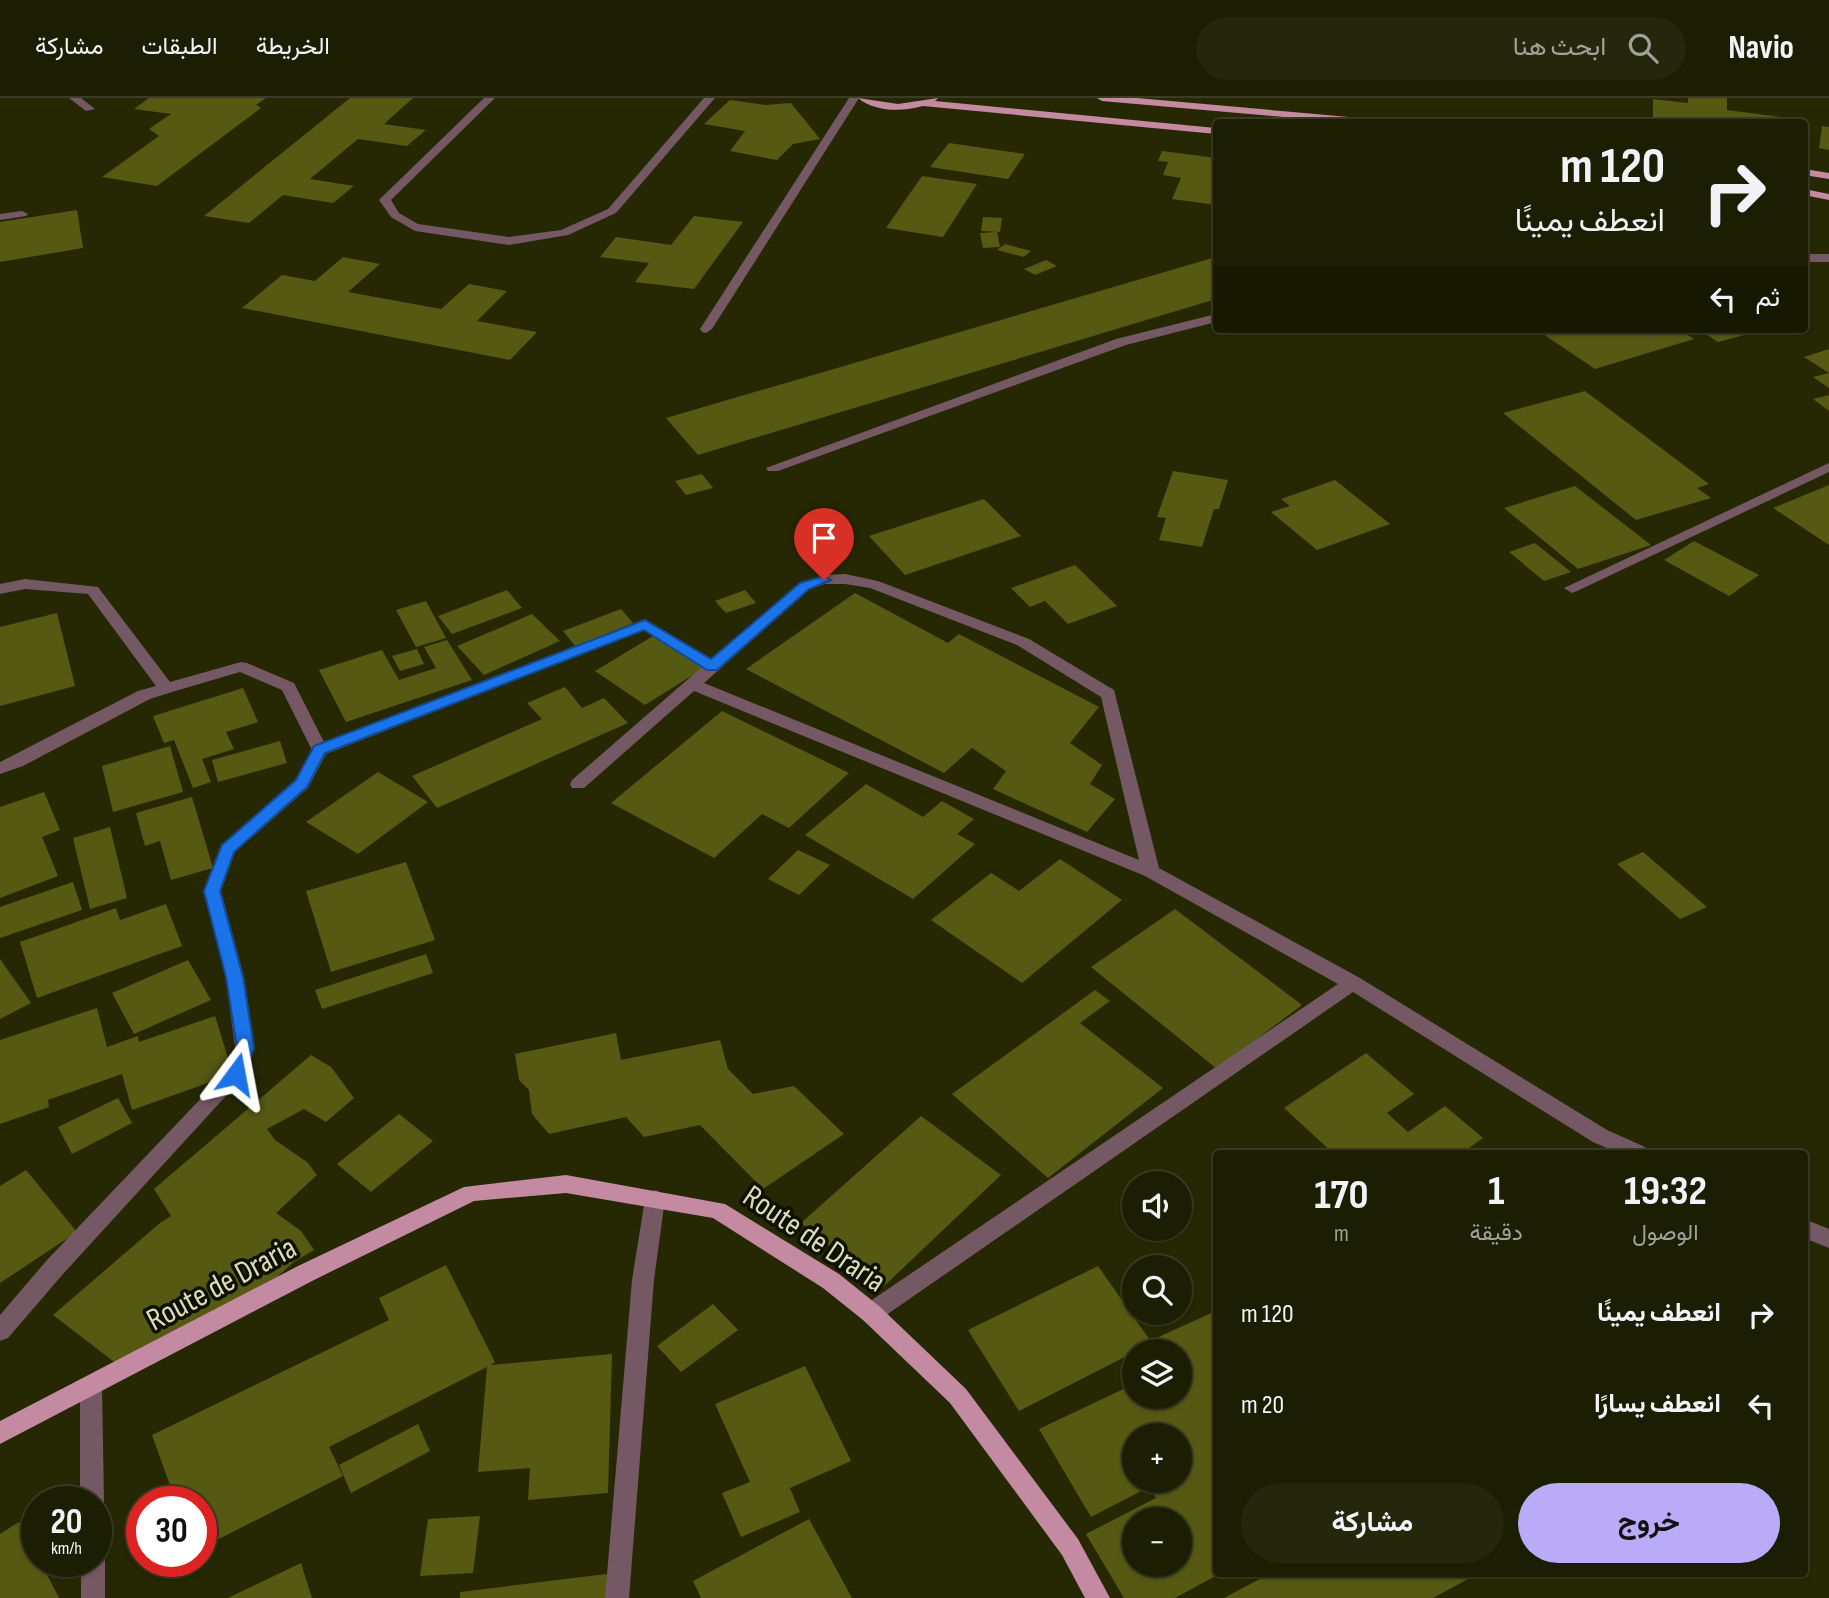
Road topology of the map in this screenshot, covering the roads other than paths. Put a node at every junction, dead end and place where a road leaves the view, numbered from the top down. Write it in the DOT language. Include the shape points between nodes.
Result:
graph roads {
  1 [pos="74,98"];
  2 [pos="490,98"];
  3 [pos="710,98"];
  4 [pos="859,98"];
  5 [pos="1102,98"];
  6 [pos="929,101"];
  7 [pos="90,109"];
  8 [pos="1337,119"];
  9 [pos="1213,131"];
  10 [pos="1808,173"];
  11 [pos="1829,176"];
  12 [pos="1808,193"];
  13 [pos="1829,197"];
  14 [pos="22,214"];
  15 [pos="0,217"];
  16 [pos="1808,258"];
  17 [pos="1829,258"];
  18 [pos="1213,319"];
  19 [pos="706,329"];
  20 [pos="1829,467"];
  21 [pos="774,468"];
  22 [pos="1572,587"];
  23 [pos="0,589"];
  24 [pos="712,666"];
  25 [pos="692,684"];
  26 [pos="166,688"];
  27 [pos="320,750"];
  28 [pos="0,768"];
  29 [pos="578,784"];
  30 [pos="1151,872"];
  31 [pos="1353,983"];
  32 [pos="1630,1150"];
  33 [pos="655,1199"];
  34 [pos="1808,1230"];
  35 [pos="1829,1239"];
  36 [pos="871,1313"];
  37 [pos="0,1331"];
  38 [pos="91,1387"];
  39 [pos="0,1433"];
  40 [pos="92,1486"];
  41 [pos="93,1577"];
  42 [pos="93,1598"];
  43 [pos="617,1598"];
  44 [pos="1098,1598"];
  1 -- 7 [label="street"];
  2 -- 3 [label="street" via="385,201 395,215 415,227 509,241 564,233 612,211"];
  4 -- 6 [label="main road" via="891,107"];
  4 -- 19 [label="street"];
  5 -- 8 [label="main road"];
  6 -- 9 [label="main road"];
  10 -- 11 [label="main road"];
  12 -- 13 [label="main road"];
  14 -- 15 [label="street"];
  16 -- 17 [label="street"];
  18 -- 21 [label="street" via="1121,342"];
  20 -- 22 [label="street"];
  23 -- 26 [label="street" via="25,584 93,590"];
  24 -- 25 [label="street"];
  24 -- 27 [label="street" via="645,624"];
  24 -- 30 [label="street" via="805,586 824,580 873,584 1023,642 1108,694"];
  25 -- 29 [label="street"];
  25 -- 30 [label="street"];
  26 -- 27 [label="street" via="241,667 288,687"];
  26 -- 28 [label="street"];
  27 -- 37 [label="street" via="302,784 227,849 212,891 235,977 245,1048 236,1074"];
  30 -- 31 [label="street"];
  31 -- 32 [label="street" via="1600,1136"];
  31 -- 36 [label="street"];
  33 -- 36 [label="main road, Route de Draria" via="718,1210 831,1280"];
  33 -- 38 [label="main road, Route de Draria" via="566,1184 471,1193 306,1273"];
  33 -- 43 [label="street" via="643,1280"];
  34 -- 35 [label="street"];
  36 -- 44 [label="main road, Route de Draria" via="958,1396 1070,1547"];
  38 -- 39 [label="main road, Route de Draria"];
  38 -- 40 [label="street"];
  41 -- 42 [label="street"];
}
